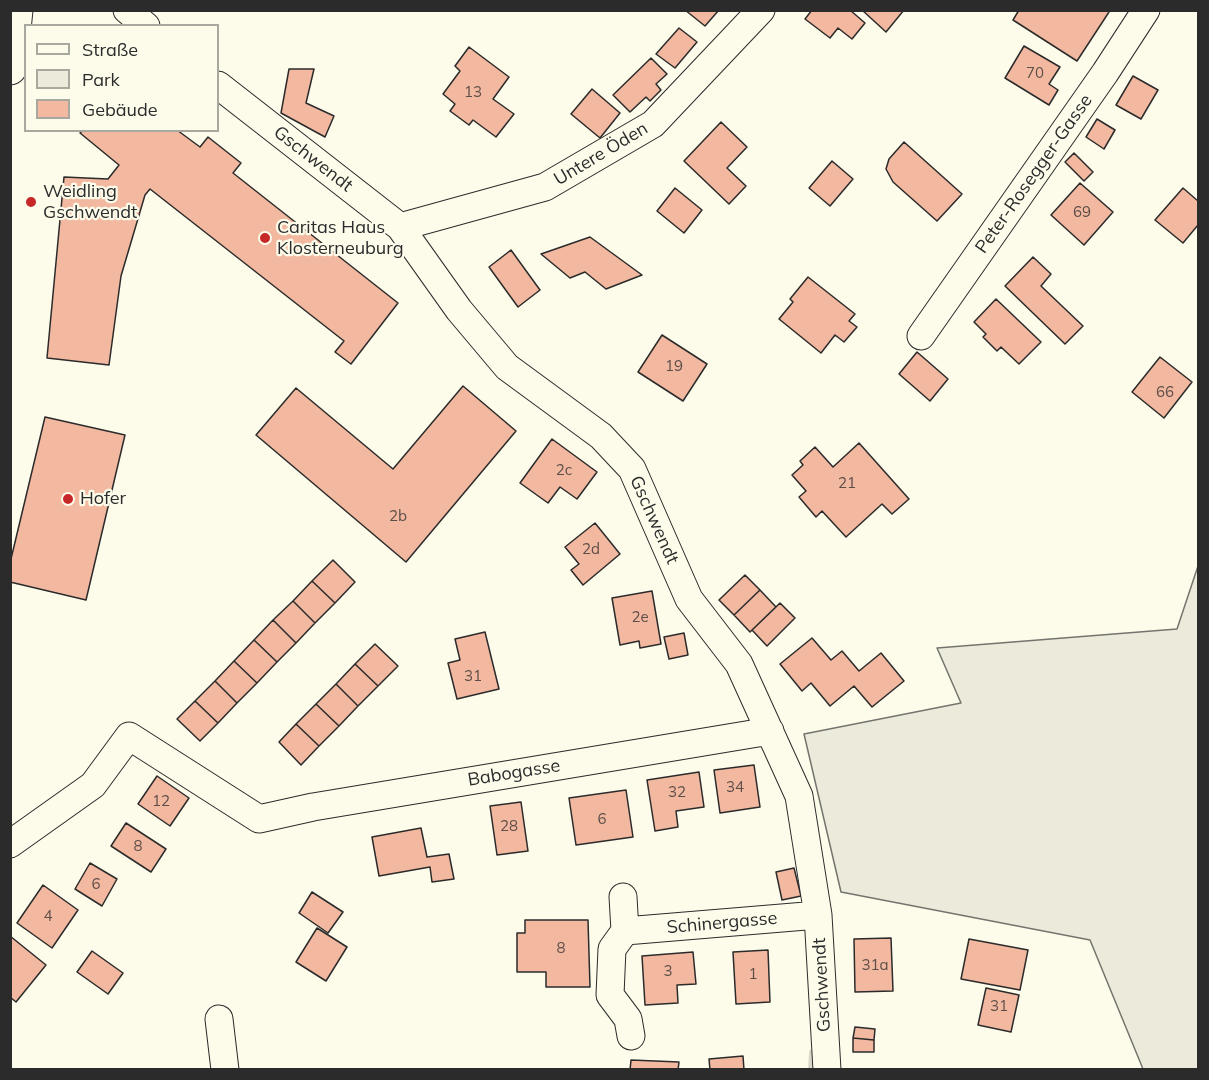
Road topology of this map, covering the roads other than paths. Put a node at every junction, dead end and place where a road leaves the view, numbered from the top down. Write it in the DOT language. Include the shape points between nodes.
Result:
graph roads {
  1 [pos="16,10"];
  2 [pos="127,10"];
  3 [pos="761,10"];
  4 [pos="1146,10"];
  5 [pos="144,24"];
  6 [pos="10,68"];
  7 [pos="219,86"];
  8 [pos="400,227"];
  9 [pos="921,336"];
  10 [pos="770,731"];
  11 [pos="10,844"];
  12 [pos="623,897"];
  13 [pos="818,915"];
  14 [pos="625,931"];
  15 [pos="219,1019"];
  16 [pos="631,1036"];
  17 [pos="225,1070"];
  18 [pos="827,1070"];
  1 -- 6 [label="main road"];
  2 -- 5 [label="street"];
  3 -- 8 [label="street, Untere Öden" via="653,124 545,187"];
  4 -- 9 [label="street, Peter-Rosegger-Gasse"];
  7 -- 8 [label="street, Gschwendt"];
  8 -- 10 [label="street, Gschwendt" via="459,310 507,367 601,436 632,469 689,599 739,664"];
  10 -- 11 [label="street, Babogasse" via="259,819 129,736 93,785"];
  10 -- 13 [label="street, Gschwendt" via="799,796"];
  12 -- 14 [label="street"];
  13 -- 14 [label="street, Schinergasse"];
  13 -- 18 [label="street, Gschwendt"];
  14 -- 16 [label="street" via="612,949 610,995 628,1019"];
  15 -- 17 [label="street"];
}
